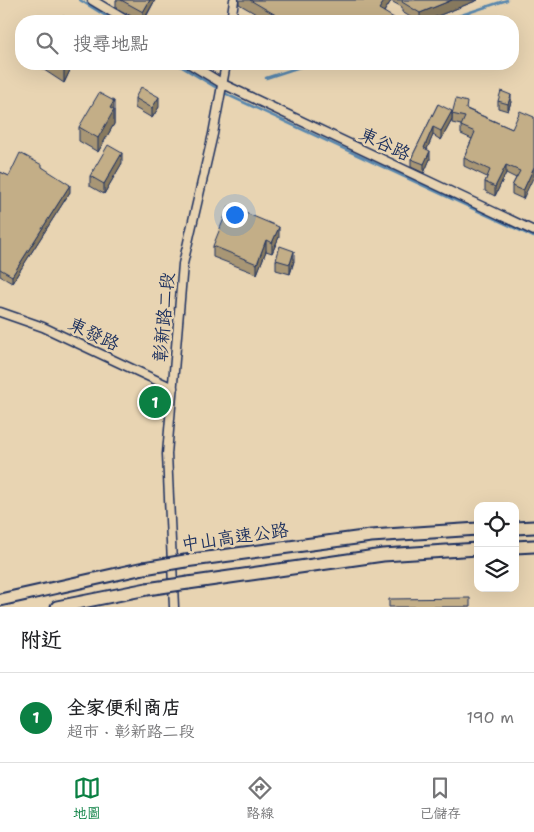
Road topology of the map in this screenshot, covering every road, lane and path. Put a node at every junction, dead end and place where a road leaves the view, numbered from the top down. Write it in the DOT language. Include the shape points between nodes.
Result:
graph roads {
  1 [pos="92,0"];
  2 [pos="234,0"];
  3 [pos="117,15"];
  4 [pos="232,15"];
  5 [pos="200,70"];
  6 [pos="225,70"];
  7 [pos="223,84"];
  8 [pos="534,231"];
  9 [pos="0,312"];
  10 [pos="172,388"];
  11 [pos="534,527"];
  12 [pos="519,528"];
  13 [pos="474,529"];
  14 [pos="534,546"];
  15 [pos="519,547"];
  16 [pos="474,549"];
  17 [pos="0,600"];
  18 [pos="57,607"];
  19 [pos="174,607"];
  1 -- 3 [label="street"];
  2 -- 4 [label="street"];
  5 -- 7 [label="street, 東谷路"];
  6 -- 7 [label="street"];
  7 -- 8 [label="street, 東谷路"];
  7 -- 10 [label="street, 彰新路二段" via="183,264"];
  9 -- 10 [label="street, 東發路" via="43,327"];
  10 -- 19 [label="street, 彰新路二段" via="167,454"];
  11 -- 12 [label="highway"];
  13 -- 17 [label="highway, 中山高速公路, bridge" via="372,536 186,561"];
  14 -- 15 [label="highway"];
  16 -- 18 [label="highway, bridge" via="383,555 188,582"];
}
